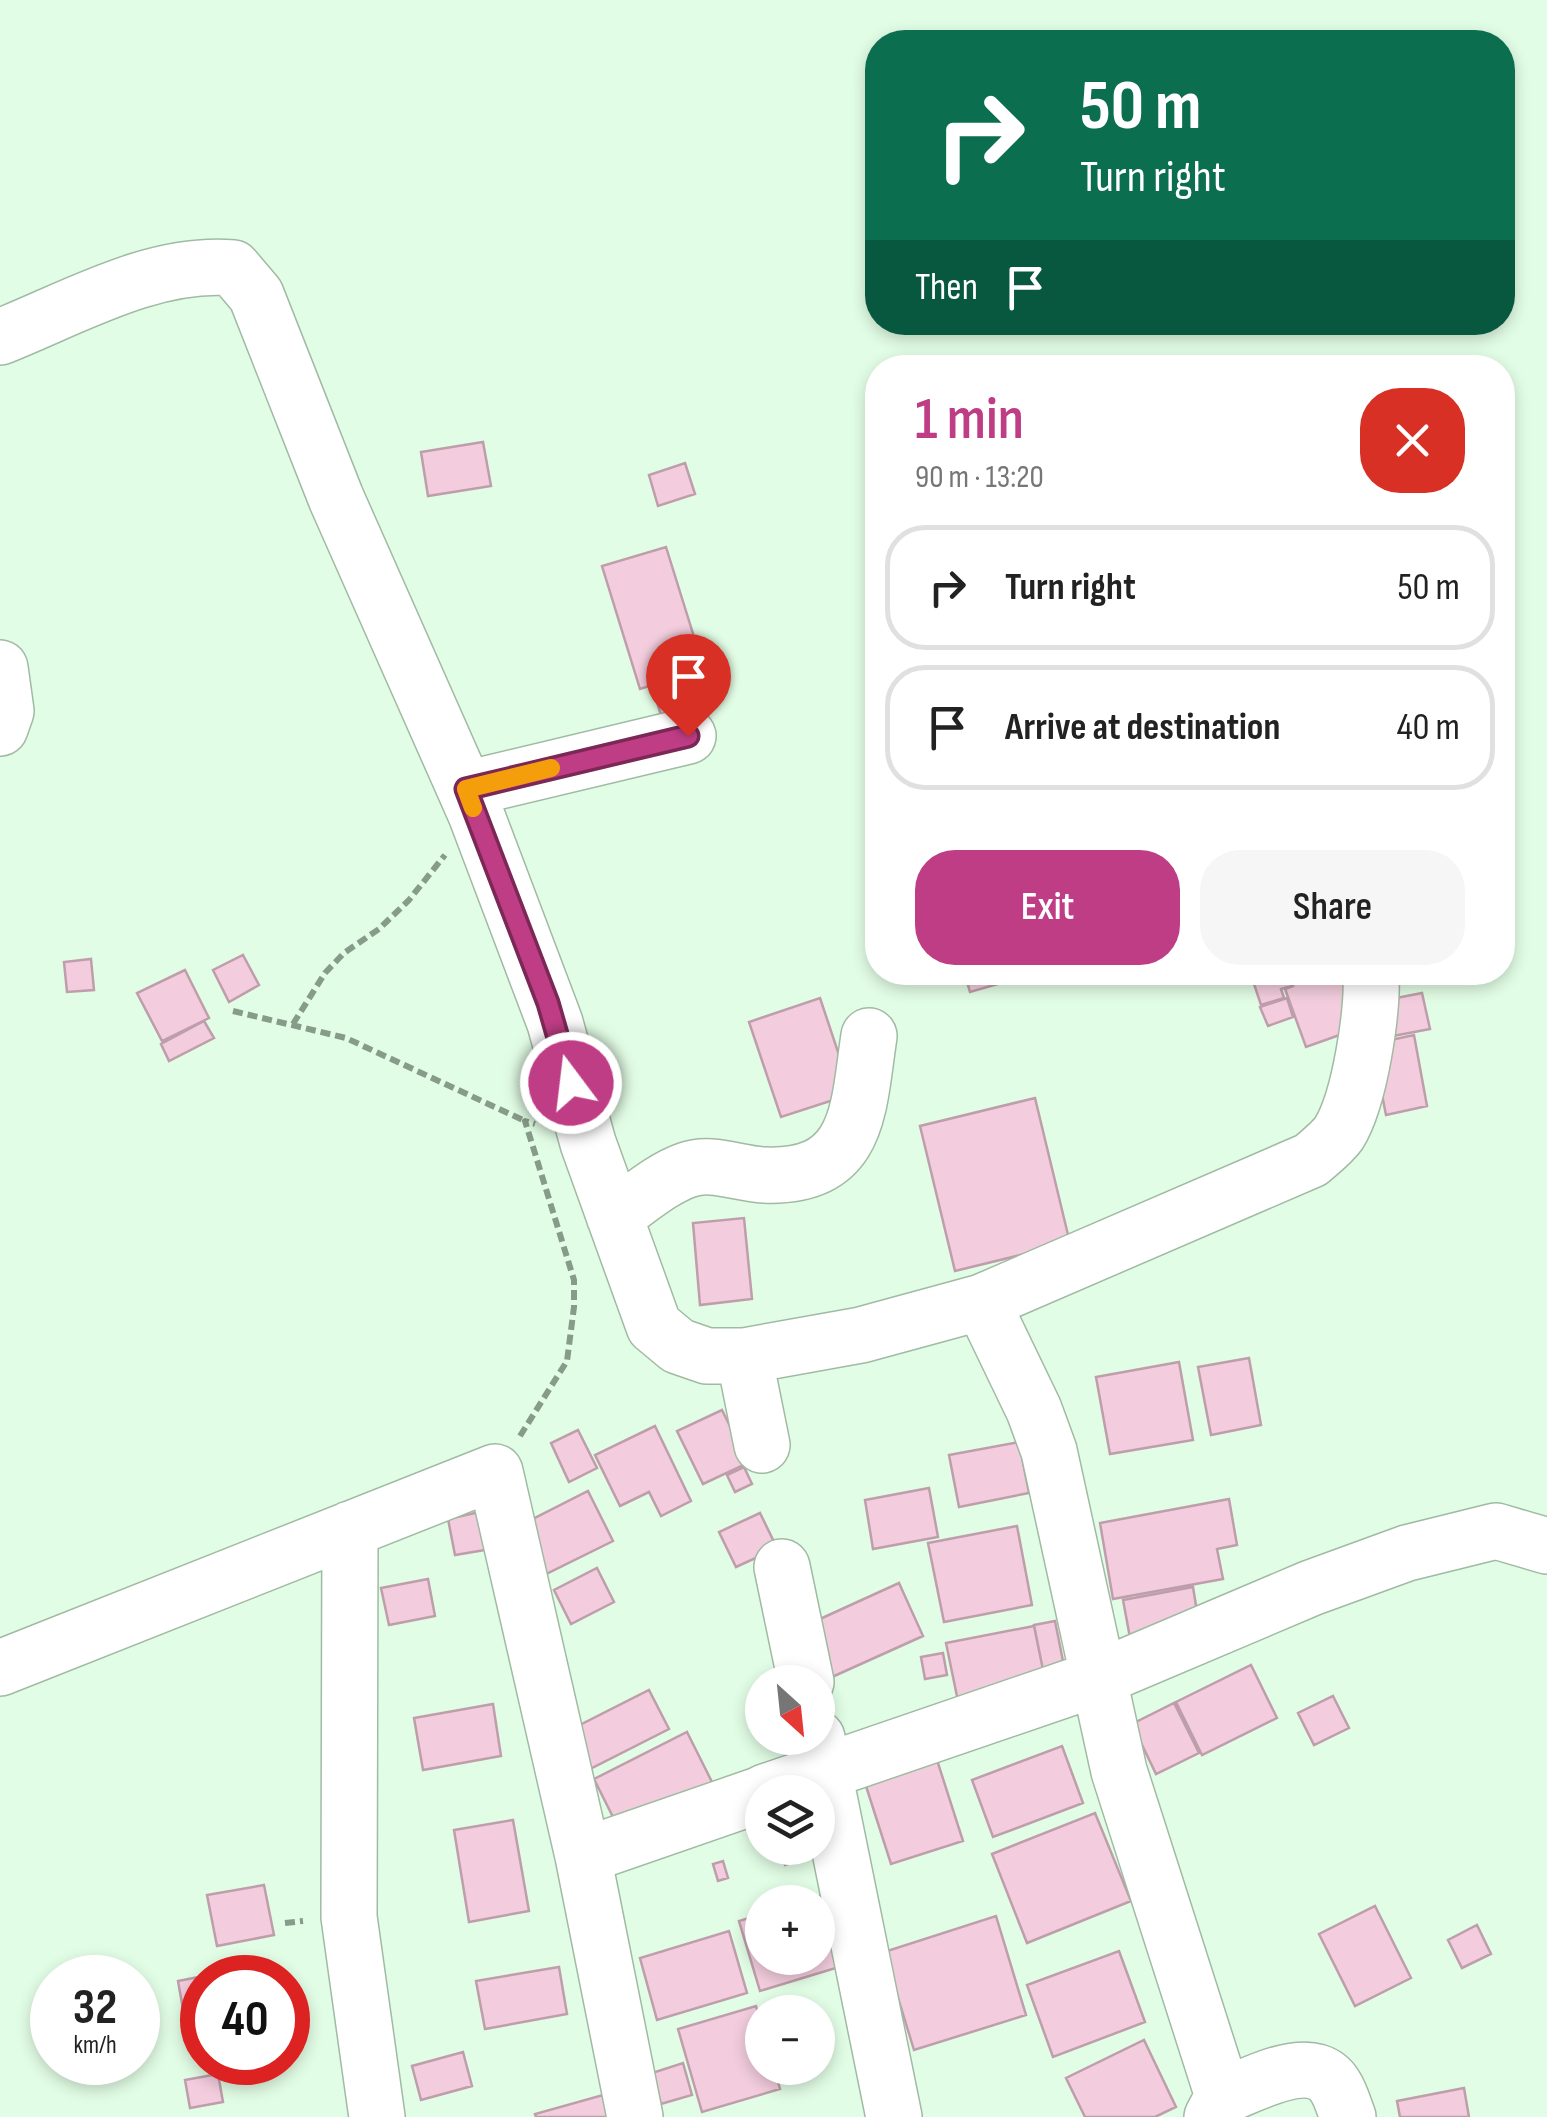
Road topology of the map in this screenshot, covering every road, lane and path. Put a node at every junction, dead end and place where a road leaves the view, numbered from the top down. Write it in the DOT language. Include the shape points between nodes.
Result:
graph roads {
  1 [pos="0,338"];
  2 [pos="0,668"];
  3 [pos="0,728"];
  4 [pos="688,736"];
  5 [pos="471,802"];
  6 [pos="1371,985"];
  7 [pos="233,1010"];
  8 [pos="293,1024"];
  9 [pos="869,1036"];
  10 [pos="525,1121"];
  11 [pos="588,1143"];
  12 [pos="614,1216"];
  13 [pos="982,1302"];
  14 [pos="744,1356"];
  15 [pos="762,1444"];
  16 [pos="495,1472"];
  17 [pos="350,1529"];
  18 [pos="1547,1546"];
  19 [pos="782,1567"];
  20 [pos="802,1665"];
  21 [pos="0,1668"];
  22 [pos="1101,1678"];
  23 [pos="835,1751"];
  24 [pos="821,1755"];
  25 [pos="791,1775"];
  26 [pos="745,1800"];
  27 [pos="582,1856"];
  28 [pos="1282,2096"];
  29 [pos="1218,2106"];
  30 [pos="377,2117"];
  31 [pos="635,2117"];
  32 [pos="894,2117"];
  33 [pos="1348,2117"];
  1 -- 5 [label="street" via="163,271 233,268 256,295 336,498"];
  2 -- 3 [label="street" via="6,711"];
  4 -- 5 [label="street"];
  5 -- 8 [label="path" via="409,900 325,973"];
  5 -- 11 [label="street" via="555,1023"];
  6 -- 13 [label="street" via="1355,1098 1338,1135 1311,1160"];
  7 -- 8 [label="path"];
  8 -- 10 [label="path" via="346,1038"];
  9 -- 12 [label="street" via="856,1121 848,1141 827,1161 765,1175 709,1166 687,1170"];
  10 -- 11 [label="path"];
  10 -- 16 [label="path" via="574,1280 574,1307 567,1361"];
  11 -- 12 [label="street"];
  12 -- 14 [label="street" via="654,1326 678,1346 707,1356"];
  13 -- 14 [label="street" via="861,1335"];
  13 -- 22 [label="street" via="1049,1451"];
  14 -- 15 [label="street"];
  16 -- 17 [label="street"];
  16 -- 27 [label="street"];
  17 -- 21 [label="street"];
  17 -- 30 [label="street" via="349,1917"];
  18 -- 22 [label="street" via="1496,1531 1407,1553"];
  19 -- 20 [label="street"];
  22 -- 23 [label="street"];
  22 -- 29 [label="street" via="1125,1790"];
  24 -- 25 [label="street"];
  24 -- 32 [label="street"];
  26 -- 27 [label="street"];
  27 -- 31 [label="street"];
  28 -- 29 [label="street"];
  28 -- 33 [label="street" via="1302,2068 1320,2073 1334,2084"];
}
